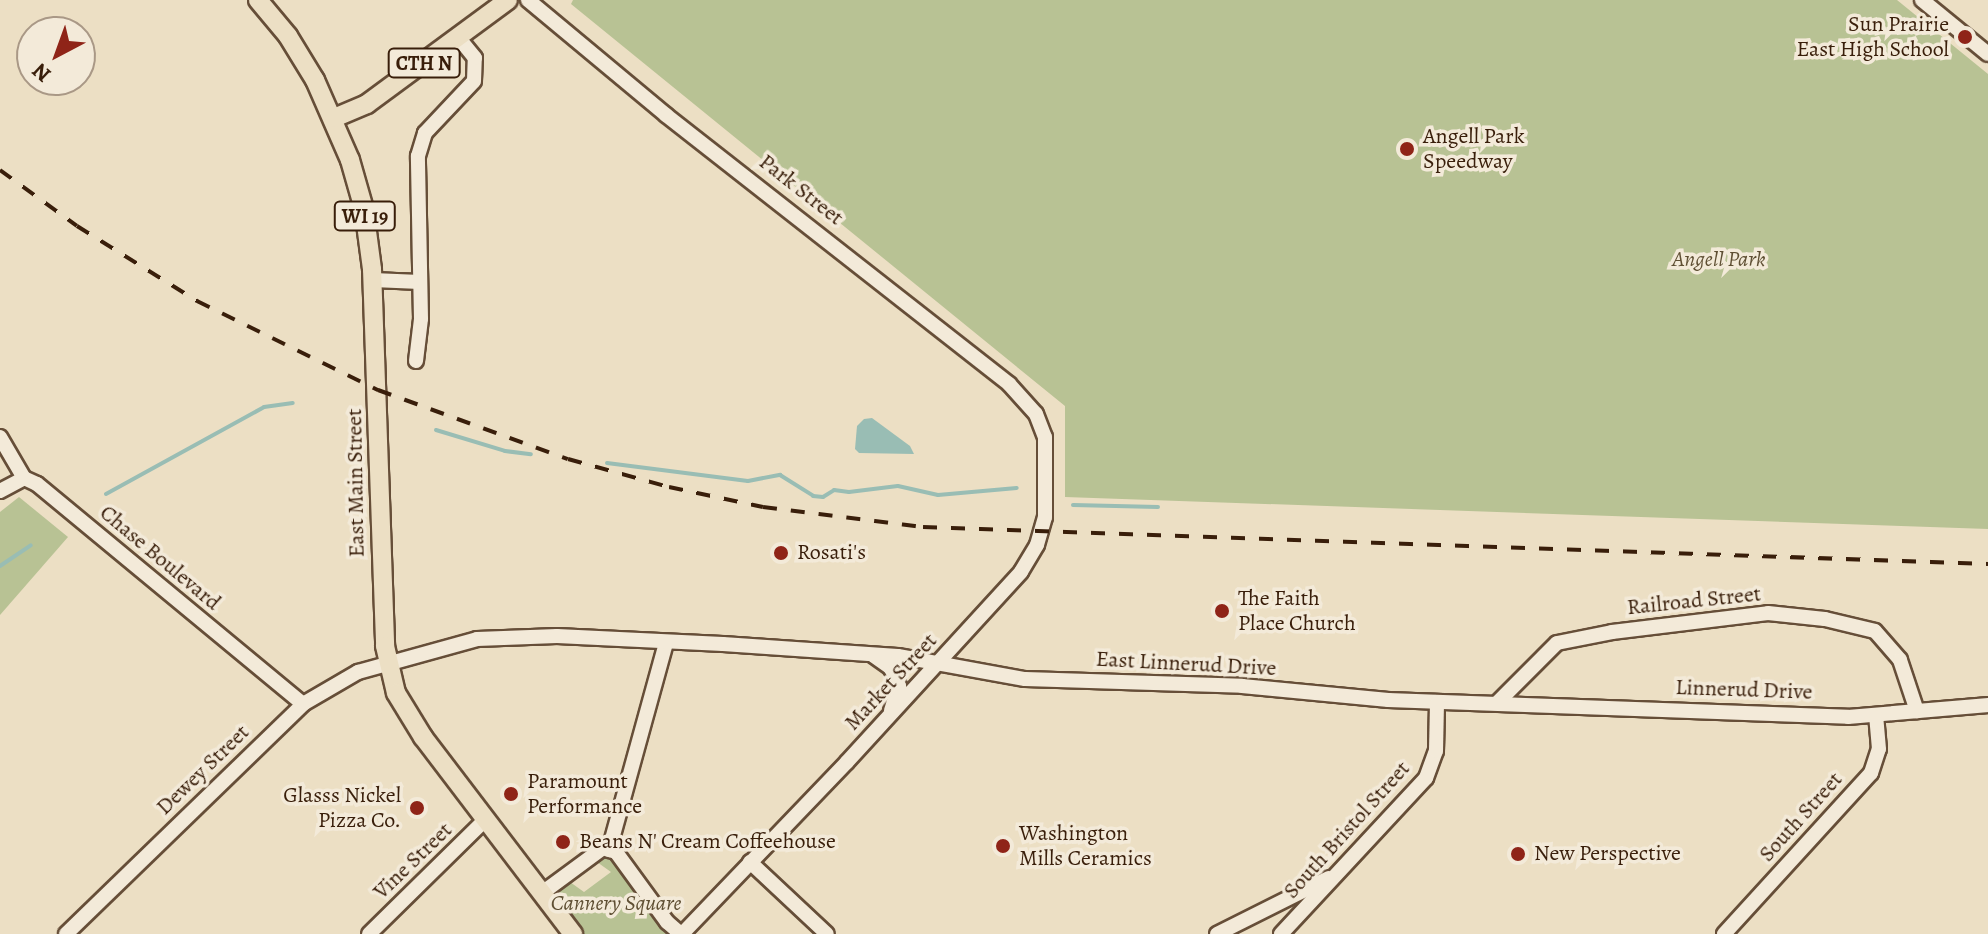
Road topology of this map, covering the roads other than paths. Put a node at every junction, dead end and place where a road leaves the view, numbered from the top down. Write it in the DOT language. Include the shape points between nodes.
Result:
graph roads {
  1 [pos="258,0"];
  2 [pos="508,0"];
  3 [pos="528,0"];
  4 [pos="1922,0"];
  5 [pos="459,38"];
  6 [pos="1988,54"];
  7 [pos="334,118"];
  8 [pos="373,280"];
  9 [pos="420,282"];
  10 [pos="416,361"];
  11 [pos="1040,421"];
  12 [pos="0,437"];
  13 [pos="24,478"];
  14 [pos="0,491"];
  15 [pos="666,643"];
  16 [pos="873,655"];
  17 [pos="940,662"];
  18 [pos="388,665"];
  19 [pos="1437,702"];
  20 [pos="1498,702"];
  21 [pos="303,704"];
  22 [pos="1988,705"];
  23 [pos="1917,711"];
  24 [pos="1876,717"];
  25 [pos="888,718"];
  26 [pos="486,819"];
  27 [pos="604,850"];
  28 [pos="750,862"];
  29 [pos="1336,874"];
  30 [pos="548,888"];
  31 [pos="66,934"];
  32 [pos="369,934"];
  33 [pos="573,934"];
  34 [pos="681,934"];
  35 [pos="827,934"];
  36 [pos="1217,934"];
  37 [pos="1281,934"];
  38 [pos="1724,934"];
  1 -- 7 [label="main road, East Main Street / WI 19" via="288,36"];
  2 -- 5 [label="main road, CTH N"];
  3 -- 11 [label="street, Park Street" via="1009,384"];
  4 -- 6 [label="street"];
  5 -- 7 [label="main road, CTH N" via="367,104"];
  5 -- 9 [label="street" via="475,58 474,81 425,133 419,149"];
  7 -- 8 [label="main road, East Main Street / WI 19" via="364,209"];
  8 -- 9 [label="street"];
  8 -- 18 [label="main road, East Main Street / WI 19"];
  9 -- 10 [label="street"];
  11 -- 17 [label="street, Market Street" via="1047,483 1037,545 1019,575"];
  12 -- 13 [label="street, Chase Boulevard"];
  13 -- 14 [label="street"];
  13 -- 21 [label="street, Chase Boulevard"];
  15 -- 16 [label="street, East Linnerud Drive"];
  15 -- 18 [label="street, East Linnerud Drive" via="557,636 477,639"];
  15 -- 27 [label="street"];
  16 -- 17 [label="street, East Linnerud Drive"];
  16 -- 25 [label="street" via="890,667 899,686"];
  17 -- 19 [label="street, East Linnerud Drive" via="1025,679 1242,686"];
  17 -- 25 [label="street, Market Street"];
  18 -- 21 [label="street, Dewey Street" via="342,679"];
  18 -- 26 [label="main road, East Main Street / WI 19" via="396,693 423,737"];
  19 -- 20 [label="street, East Linnerud Drive"];
  19 -- 29 [label="street, South Bristol Street" via="1436,751 1426,778"];
  20 -- 23 [label="street, Railroad Street" via="1557,643 1768,613 1875,631 1900,660"];
  20 -- 24 [label="street, Linnerud Drive"];
  21 -- 31 [label="street, Dewey Street"];
  22 -- 23 [label="street, Linnerud Drive"];
  23 -- 24 [label="street, Linnerud Drive"];
  24 -- 38 [label="street, South Street" via="1879,749 1871,773"];
  25 -- 28 [label="street, Market Street"];
  26 -- 30 [label="main road, East Main Street / WI 19"];
  26 -- 32 [label="street, Vine Street"];
  27 -- 30 [label="street"];
  27 -- 34 [label="street" via="616,852"];
  28 -- 34 [label="street, Market Street"];
  28 -- 35 [label="street"];
  29 -- 36 [label="street"];
  29 -- 37 [label="street, South Bristol Street"];
  30 -- 33 [label="main road, East Main Street / WI 19"];
}
